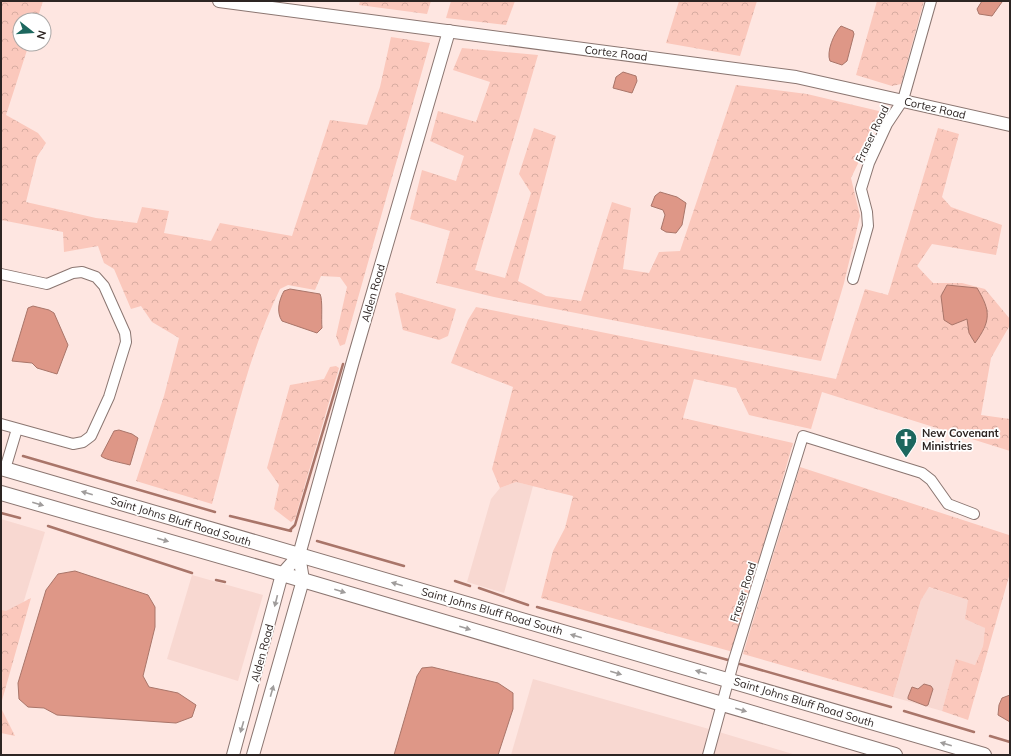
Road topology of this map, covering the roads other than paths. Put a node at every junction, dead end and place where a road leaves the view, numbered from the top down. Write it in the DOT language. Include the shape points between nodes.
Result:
graph roads {
  1 [pos="219,1"];
  2 [pos="931,1"];
  3 [pos="449,31"];
  4 [pos="902,100"];
  5 [pos="1010,126"];
  6 [pos="1,274"];
  7 [pos="853,279"];
  8 [pos="1,424"];
  9 [pos="17,429"];
  10 [pos="3,469"];
  11 [pos="1,493"];
  12 [pos="974,514"];
  13 [pos="299,555"];
  14 [pos="282,574"];
  15 [pos="303,580"];
  16 [pos="729,680"];
  17 [pos="722,704"];
  18 [pos="234,755"];
  19 [pos="253,755"];
  20 [pos="708,755"];
  21 [pos="895,755"];
  22 [pos="984,755"];
  1 -- 3 [label="street, Cortez Road"];
  2 -- 4 [label="street, Fraser Road"];
  3 -- 4 [label="street, Cortez Road" via="796,77"];
  3 -- 13 [label="street, Alden Road"];
  4 -- 5 [label="street, Cortez Road"];
  4 -- 7 [label="street, Fraser Road" via="869,162 861,189 868,226"];
  6 -- 9 [label="street" via="46,284 73,273 82,272 96,277 104,286 125,333 126,342 109,397 91,436 83,442 72,444"];
  8 -- 9 [label="street"];
  9 -- 10 [label="street"];
  13 -- 10 [label="main road, Saint Johns Bluff Road South, one-way"];
  11 -- 14 [label="main road, Saint Johns Bluff Road South, one-way"];
  12 -- 16 [label="street, Fraser Road" via="948,504 931,480 922,473 803,436"];
  13 -- 14 [label="street, Alden Road"];
  13 -- 15 [label="street, Alden Road"];
  16 -- 13 [label="main road, Saint Johns Bluff Road South, one-way"];
  14 -- 15 [label="main road, Saint Johns Bluff Road South"];
  14 -- 18 [label="street, Alden Road, one-way"];
  15 -- 17 [label="main road, Saint Johns Bluff Road South, one-way"];
  19 -- 15 [label="street, Alden Road, one-way"];
  16 -- 17 [label="street, Fraser Road"];
  22 -- 16 [label="main road, Saint Johns Bluff Road South, one-way"];
  17 -- 20 [label="street, Fraser Road"];
  17 -- 21 [label="main road, Saint Johns Bluff Road South, one-way"];
}
